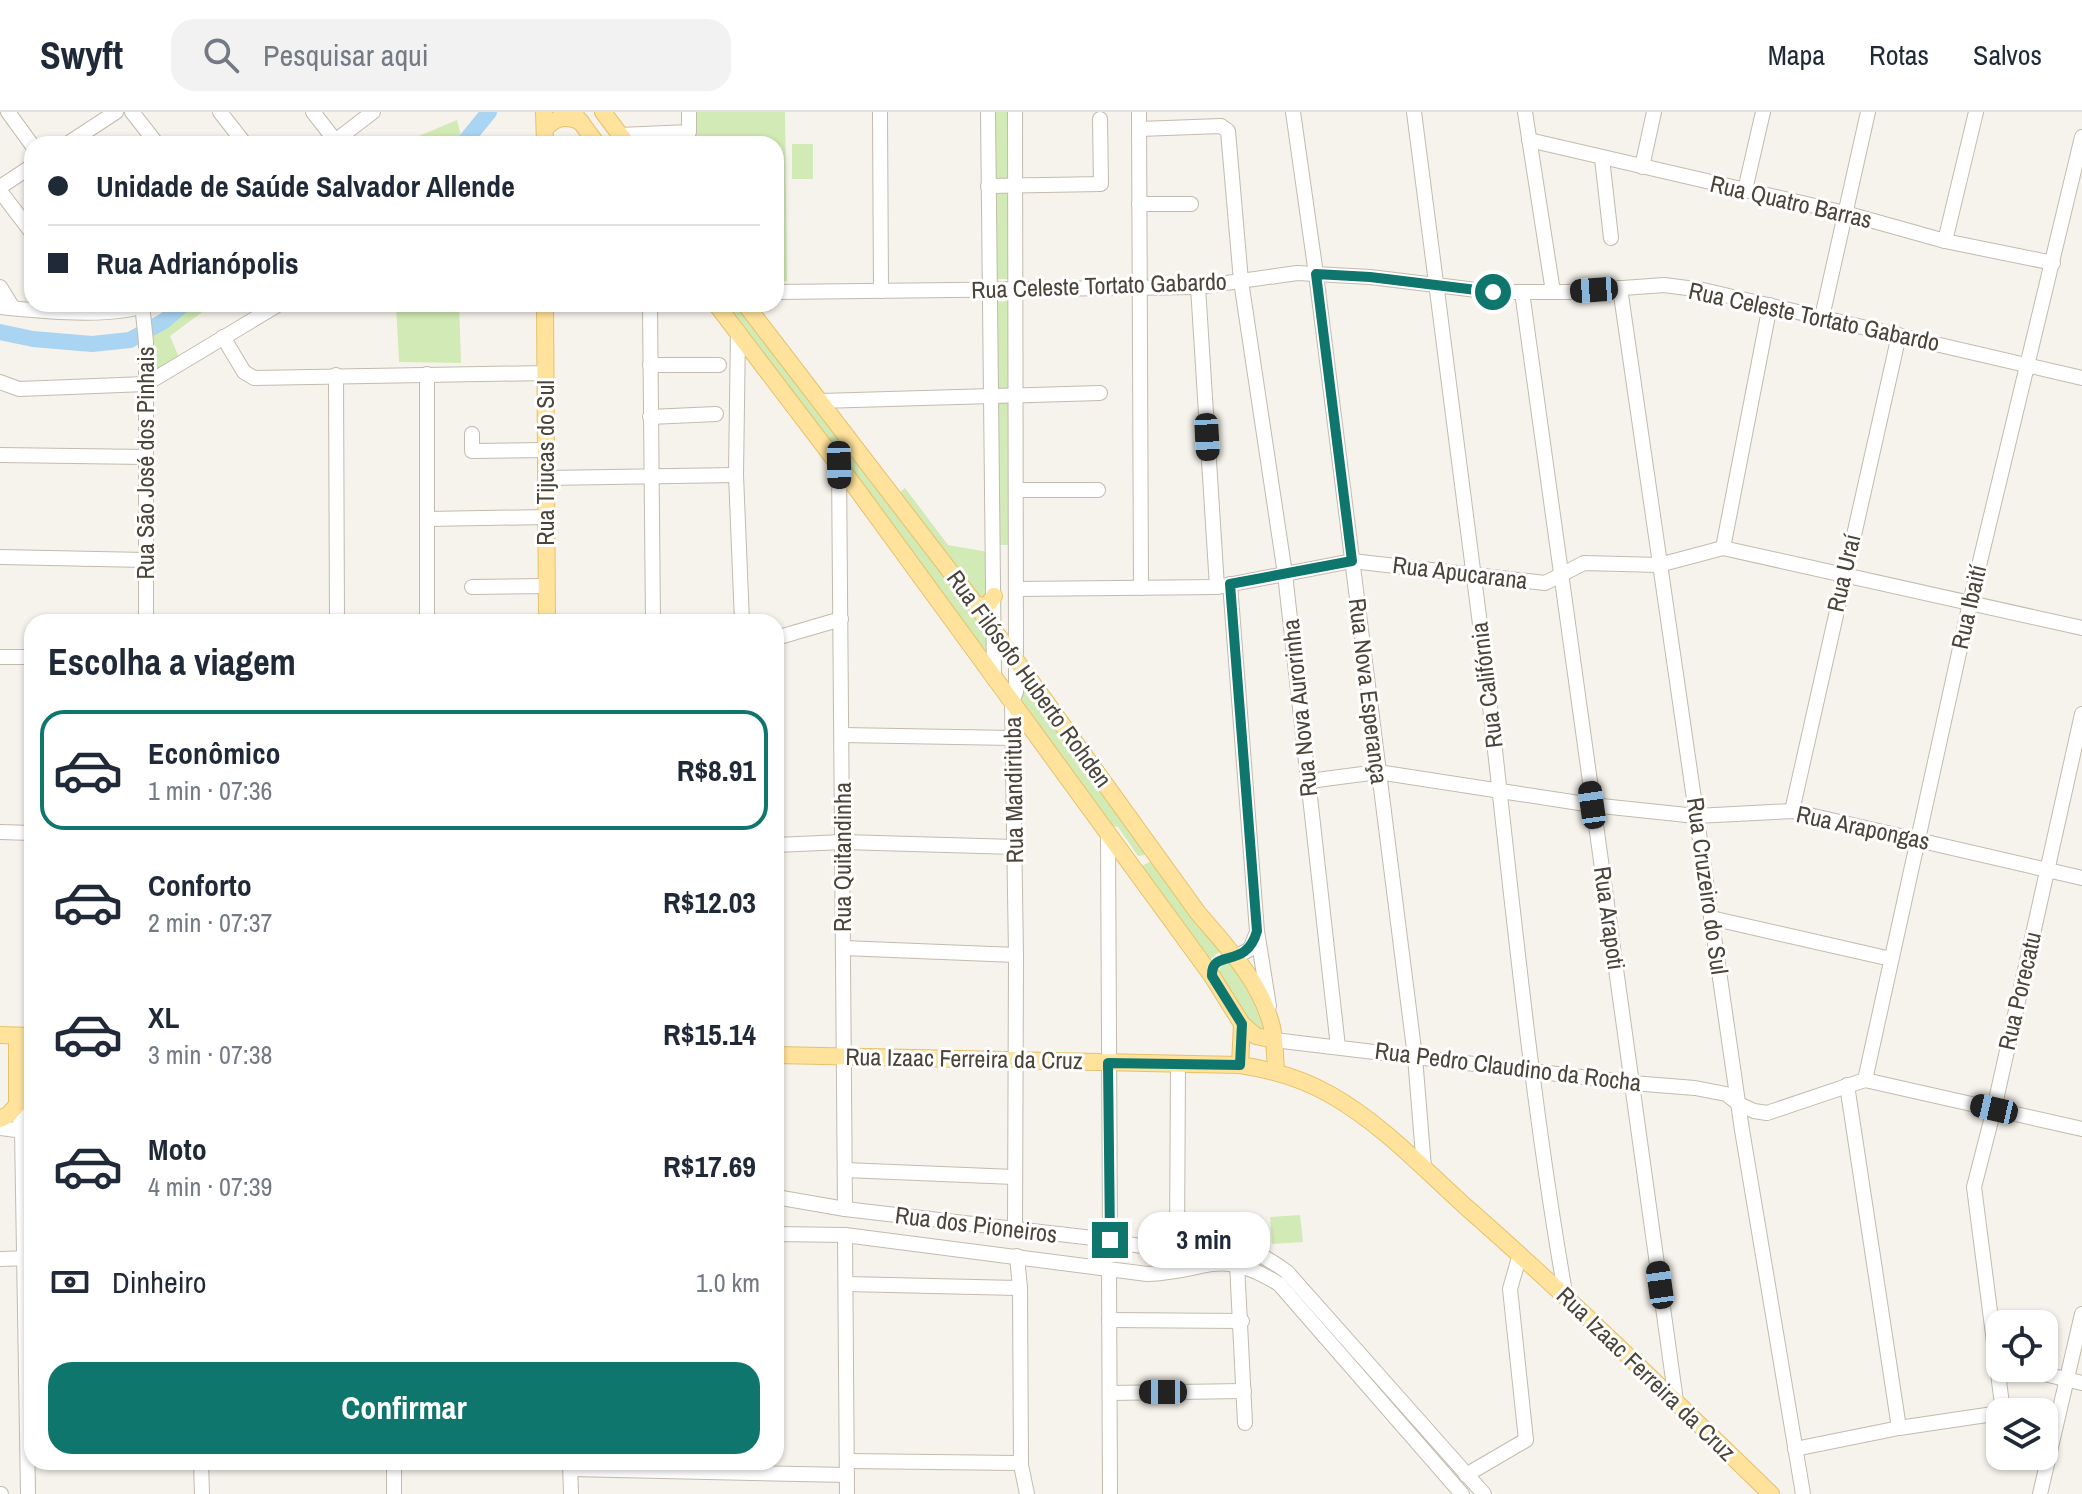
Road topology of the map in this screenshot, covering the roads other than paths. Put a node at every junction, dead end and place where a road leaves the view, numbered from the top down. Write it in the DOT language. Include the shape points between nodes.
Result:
graph roads {
  1 [pos="8,112"];
  2 [pos="116,112"];
  3 [pos="132,112"];
  4 [pos="220,112"];
  5 [pos="313,112"];
  6 [pos="373,112"];
  7 [pos="544,112"];
  8 [pos="603,112"];
  9 [pos="689,112"];
  10 [pos="880,112"];
  11 [pos="988,112"];
  12 [pos="1015,112"];
  13 [pos="1139,112"];
  14 [pos="1293,112"];
  15 [pos="1414,112"];
  16 [pos="1525,112"];
  17 [pos="1654,112"];
  18 [pos="1763,112"];
  19 [pos="1868,112"];
  20 [pos="1976,112"];
  21 [pos="577,117"];
  22 [pos="1100,119"];
  23 [pos="1139,129"];
  24 [pos="89,130"];
  25 [pos="25,136"];
  26 [pos="80,136"];
  27 [pos="93,136"];
  28 [pos="151,136"];
  29 [pos="239,136"];
  30 [pos="329,136"];
  31 [pos="339,136"];
  32 [pos="545,136"];
  33 [pos="546,136"];
  34 [pos="591,136"];
  35 [pos="620,136"];
  36 [pos="656,136"];
  37 [pos="2082,137"];
  38 [pos="1529,140"];
  39 [pos="1602,158"];
  40 [pos="1642,167"];
  41 [pos="24,172"];
  42 [pos="1016,185"];
  43 [pos="988,186"];
  44 [pos="0,189"];
  45 [pos="1745,190"];
  46 [pos="1139,204"];
  47 [pos="1191,204"];
  48 [pos="1845,213"];
  49 [pos="24,222"];
  50 [pos="1611,238"];
  51 [pos="1945,241"];
  52 [pos="2053,263"];
  53 [pos="1316,274"];
  54 [pos="1241,281"];
  55 [pos="1434,285"];
  56 [pos="0,287"];
  57 [pos="1198,287"];
  58 [pos="1139,288"];
  59 [pos="1620,288"];
  60 [pos="1016,289"];
  61 [pos="990,290"];
  62 [pos="881,291"];
  63 [pos="784,292"];
  64 [pos="1522,292"];
  65 [pos="1553,292"];
  66 [pos="1770,305"];
  67 [pos="6,308"];
  68 [pos="144,312"];
  69 [pos="266,312"];
  70 [pos="545,312"];
  71 [pos="650,312"];
  72 [pos="723,312"];
  73 [pos="751,312"];
  74 [pos="1822,317"];
  75 [pos="738,331"];
  76 [pos="1899,335"];
  77 [pos="223,337"];
  78 [pos="757,356"];
  79 [pos="650,365"];
  80 [pos="719,365"];
  81 [pos="2027,365"];
  82 [pos="545,373"];
  83 [pos="427,374"];
  84 [pos="736,374"];
  85 [pos="336,375"];
  86 [pos="2082,378"];
  87 [pos="0,382"];
  88 [pos="146,384"];
  89 [pos="1100,393"];
  90 [pos="1017,395"];
  91 [pos="990,396"];
  92 [pos="820,401"];
  93 [pos="716,414"];
  94 [pos="650,417"];
  95 [pos="472,434"];
  96 [pos="546,450"];
  97 [pos="0,455"];
  98 [pos="146,457"];
  99 [pos="839,465"];
  100 [pos="650,475"];
  101 [pos="736,475"];
  102 [pos="546,478"];
  103 [pos="856,488"];
  104 [pos="1016,490"];
  105 [pos="1098,490"];
  106 [pos="840,505"];
  107 [pos="546,517"];
  108 [pos="427,519"];
  109 [pos="1723,548"];
  110 [pos="0,557"];
  111 [pos="146,560"];
  112 [pos="1352,561"];
  113 [pos="993,562"];
  114 [pos="1016,562"];
  115 [pos="1659,565"];
  116 [pos="1285,574"];
  117 [pos="1474,574"];
  118 [pos="1844,574"];
  119 [pos="1562,576"];
  120 [pos="547,586"];
  121 [pos="1223,586"];
  122 [pos="472,587"];
  123 [pos="1141,588"];
  124 [pos="1016,589"];
  125 [pos="994,596"];
  126 [pos="1970,603"];
  127 [pos="976,605"];
  128 [pos="146,614"];
  129 [pos="337,614"];
  130 [pos="427,614"];
  131 [pos="547,614"];
  132 [pos="653,614"];
  133 [pos="742,614"];
  134 [pos="841,619"];
  135 [pos="2082,628"];
  136 [pos="995,631"];
  137 [pos="784,636"];
  138 [pos="0,657"];
  139 [pos="24,657"];
  140 [pos="1016,659"];
  141 [pos="994,679"];
  142 [pos="1012,702"];
  143 [pos="2082,714"];
  144 [pos="1018,730"];
  145 [pos="842,735"];
  146 [pos="1378,772"];
  147 [pos="1309,781"];
  148 [pos="1499,789"];
  149 [pos="1592,805"];
  150 [pos="1792,811"];
  151 [pos="1696,816"];
  152 [pos="0,832"];
  153 [pos="24,833"];
  154 [pos="1108,835"];
  155 [pos="1918,839"];
  156 [pos="843,842"];
  157 [pos="784,845"];
  158 [pos="1150,846"];
  159 [pos="1015,847"];
  160 [pos="1127,860"];
  161 [pos="1108,863"];
  162 [pos="2048,869"];
  163 [pos="2082,878"];
  164 [pos="1711,918"];
  165 [pos="1257,931"];
  166 [pos="843,948"];
  167 [pos="1016,955"];
  168 [pos="1236,957"];
  169 [pos="1891,959"];
  170 [pos="1212,976"];
  171 [pos="1242,1024"];
  172 [pos="1273,1033"];
  173 [pos="16,1036"];
  174 [pos="1338,1047"];
  175 [pos="784,1055"];
  176 [pos="844,1056"];
  177 [pos="1415,1057"];
  178 [pos="1016,1060"];
  179 [pos="1108,1063"];
  180 [pos="1178,1063"];
  181 [pos="1240,1065"];
  182 [pos="1276,1071"];
  183 [pos="1534,1071"];
  184 [pos="1865,1080"];
  185 [pos="1632,1083"];
  186 [pos="1847,1085"];
  187 [pos="1739,1104"];
  188 [pos="24,1106"];
  189 [pos="1994,1109"];
  190 [pos="0,1119"];
  191 [pos="1420,1127"];
  192 [pos="0,1128"];
  193 [pos="2082,1129"];
  194 [pos="24,1132"];
  195 [pos="1398,1145"];
  196 [pos="1424,1168"];
  197 [pos="845,1170"];
  198 [pos="1014,1177"];
  199 [pos="784,1198"];
  200 [pos="845,1209"];
  201 [pos="935,1220"];
  202 [pos="1015,1229"];
  203 [pos="784,1234"];
  204 [pos="845,1235"];
  205 [pos="1089,1238"];
  206 [pos="884,1240"];
  207 [pos="1110,1240"];
  208 [pos="1177,1246"];
  209 [pos="1520,1254"];
  210 [pos="1017,1256"];
  211 [pos="24,1258"];
  212 [pos="0,1259"];
  213 [pos="1559,1259"];
  214 [pos="1237,1264"];
  215 [pos="1079,1265"];
  216 [pos="1109,1269"];
  217 [pos="1543,1274"];
  218 [pos="846,1284"];
  219 [pos="1020,1288"];
  220 [pos="1566,1298"];
  221 [pos="1991,1310"];
  222 [pos="2082,1314"];
  223 [pos="1109,1320"];
  224 [pos="1242,1321"];
  225 [pos="2075,1381"];
  226 [pos="1244,1391"];
  227 [pos="1110,1393"];
  228 [pos="1676,1401"];
  229 [pos="1986,1414"];
  230 [pos="1245,1423"];
  231 [pos="1899,1428"];
  232 [pos="1795,1449"];
  233 [pos="1021,1463"];
  234 [pos="784,1467"];
  235 [pos="847,1468"];
  236 [pos="29,1470"];
  237 [pos="201,1470"];
  238 [pos="394,1470"];
  239 [pos="570,1470"];
  240 [pos="1466,1475"];
  241 [pos="1802,1489"];
  242 [pos="28,1494"];
  243 [pos="202,1494"];
  244 [pos="394,1494"];
  245 [pos="571,1494"];
  246 [pos="847,1494"];
  247 [pos="1027,1494"];
  248 [pos="1110,1494"];
  249 [pos="1462,1494"];
  250 [pos="1484,1494"];
  251 [pos="1771,1494"];
  252 [pos="1789,1494"];
  253 [pos="2040,1494"];
  1 -- 25 [label="street"];
  2 -- 24 [label="street"];
  3 -- 28 [label="street"];
  4 -- 29 [label="street"];
  5 -- 30 [label="street"];
  6 -- 31 [label="street"];
  7 -- 32 [label="main road"];
  8 -- 35 [label="main road"];
  9 -- 36 [label="street" via="689,132"];
  10 -- 62 [label="street"];
  11 -- 43 [label="street"];
  12 -- 42 [label="street, Rua Mandirituba"];
  13 -- 23 [label="street"];
  14 -- 53 [label="street, Rua Nova Esperança"];
  15 -- 55 [label="street, Rua Califórnia"];
  16 -- 38 [label="street"];
  17 -- 40 [label="street"];
  18 -- 45 [label="street"];
  19 -- 48 [label="street"];
  20 -- 51 [label="street"];
  21 -- 33 [label="main road" via="557,119"];
  21 -- 34 [label="main road"];
  22 -- 42 [label="street" via="1101,184"];
  23 -- 46 [label="street"];
  23 -- 54 [label="street, Rua Nova Aurorinha" via="1221,126 1228,131"];
  24 -- 26 [label="street"];
  24 -- 27 [label="street"];
  37 -- 52 [label="street, Rua Ibaití"];
  38 -- 39 [label="street, Rua Quatro Barras"];
  38 -- 65 [label="street"];
  39 -- 40 [label="street, Rua Quatro Barras"];
  39 -- 50 [label="street"];
  40 -- 45 [label="street, Rua Quatro Barras"];
  41 -- 44 [label="street"];
  42 -- 43 [label="street"];
  42 -- 60 [label="street, Rua Mandirituba"];
  43 -- 61 [label="street"];
  44 -- 49 [label="street"];
  45 -- 48 [label="street, Rua Quatro Barras"];
  46 -- 47 [label="street"];
  46 -- 58 [label="street"];
  48 -- 51 [label="street, Rua Quatro Barras"];
  48 -- 74 [label="street"];
  51 -- 52 [label="street, Rua Quatro Barras"];
  52 -- 81 [label="street, Rua Ibaití"];
  53 -- 54 [label="street, Rua Celeste Tortato Gabardo"];
  53 -- 55 [label="street, Rua Celeste Tortato Gabardo"];
  53 -- 112 [label="street, Rua Nova Esperança"];
  54 -- 57 [label="street, Rua Celeste Tortato Gabardo"];
  54 -- 116 [label="street, Rua Nova Aurorinha"];
  55 -- 64 [label="street, Rua Celeste Tortato Gabardo"];
  55 -- 117 [label="street, Rua Califórnia"];
  56 -- 67 [label="street"];
  57 -- 58 [label="street, Rua Celeste Tortato Gabardo"];
  57 -- 121 [label="street"];
  58 -- 60 [label="street, Rua Celeste Tortato Gabardo"];
  58 -- 123 [label="street"];
  59 -- 65 [label="street, Rua Celeste Tortato Gabardo"];
  59 -- 66 [label="street, Rua Celeste Tortato Gabardo" via="1664,285"];
  59 -- 115 [label="street, Rua Cruzeiro do Sul"];
  60 -- 61 [label="street, Rua Celeste Tortato Gabardo"];
  60 -- 90 [label="street, Rua Mandirituba"];
  61 -- 62 [label="street, Rua Celeste Tortato Gabardo"];
  61 -- 91 [label="street"];
  62 -- 63 [label="street, Rua Celeste Tortato Gabardo"];
  64 -- 65 [label="street, Rua Celeste Tortato Gabardo"];
  64 -- 119 [label="street, Rua Arapoti"];
  66 -- 74 [label="street, Rua Celeste Tortato Gabardo"];
  66 -- 109 [label="street"];
  68 -- 88 [label="street, Rua São José dos Pinhais"];
  69 -- 77 [label="street"];
  70 -- 82 [label="main road, Rua Tijucas do Sul"];
  71 -- 79 [label="street"];
  72 -- 75 [label="main road, Rua Filósofo Huberto Rohden"];
  73 -- 92 [label="main road, Rua Filósofo Huberto Rohden"];
  74 -- 76 [label="street, Rua Celeste Tortato Gabardo"];
  75 -- 78 [label="main road, Rua Filósofo Huberto Rohden"];
  75 -- 84 [label="street"];
  76 -- 81 [label="street, Rua Celeste Tortato Gabardo"];
  76 -- 118 [label="street, Rua Uraí"];
  77 -- 85 [label="street" via="249,377"];
  77 -- 88 [label="street"];
  78 -- 84 [label="street" via="743,360"];
  78 -- 99 [label="main road, Rua Filósofo Huberto Rohden"];
  79 -- 80 [label="street"];
  79 -- 94 [label="street"];
  81 -- 86 [label="street, Rua Celeste Tortato Gabardo"];
  81 -- 126 [label="street, Rua Ibaití"];
  82 -- 83 [label="street"];
  82 -- 96 [label="main road, Rua Tijucas do Sul"];
  83 -- 85 [label="street"];
  83 -- 108 [label="street"];
  84 -- 101 [label="street"];
  85 -- 129 [label="street"];
  87 -- 88 [label="street" via="19,389"];
  88 -- 98 [label="street, Rua São José dos Pinhais"];
  89 -- 90 [label="street"];
  90 -- 91 [label="street"];
  90 -- 104 [label="street, Rua Mandirituba"];
  91 -- 92 [label="street"];
  91 -- 113 [label="street"];
  92 -- 127 [label="main road, Rua Filósofo Huberto Rohden"];
  93 -- 94 [label="street"];
  94 -- 100 [label="street"];
  95 -- 96 [label="street" via="472,451"];
  96 -- 102 [label="main road, Rua Tijucas do Sul"];
  97 -- 98 [label="street"];
  98 -- 111 [label="street, Rua São José dos Pinhais"];
  99 -- 103 [label="main road, Rua Filósofo Huberto Rohden"];
  99 -- 106 [label="street, Rua Quitandinha"];
  100 -- 101 [label="street"];
  100 -- 102 [label="street"];
  100 -- 132 [label="street"];
  101 -- 133 [label="street"];
  102 -- 107 [label="main road, Rua Tijucas do Sul"];
  103 -- 106 [label="street" via="845,490"];
  103 -- 141 [label="main road, Rua Filósofo Huberto Rohden"];
  104 -- 105 [label="street"];
  104 -- 114 [label="street, Rua Mandirituba"];
  106 -- 134 [label="street, Rua Quitandinha"];
  107 -- 108 [label="street"];
  107 -- 120 [label="main road, Rua Tijucas do Sul"];
  108 -- 130 [label="street"];
  109 -- 115 [label="street, Rua Apucarana"];
  109 -- 118 [label="street, Rua Apucarana"];
  110 -- 111 [label="street"];
  111 -- 128 [label="street, Rua São José dos Pinhais"];
  112 -- 116 [label="street, Rua Apucarana"];
  112 -- 117 [label="street, Rua Apucarana"];
  112 -- 146 [label="street, Rua Nova Esperança"];
  113 -- 114 [label="street" via="1005,552"];
  113 -- 125 [label="street"];
  114 -- 124 [label="street, Rua Mandirituba"];
  115 -- 119 [label="street, Rua Apucarana" via="1584,563"];
  115 -- 151 [label="street, Rua Cruzeiro do Sul"];
  116 -- 121 [label="street, Rua Apucarana"];
  116 -- 147 [label="street, Rua Nova Aurorinha"];
  117 -- 119 [label="street, Rua Apucarana" via="1534,583"];
  117 -- 148 [label="street, Rua Califórnia"];
  118 -- 126 [label="street, Rua Apucarana"];
  118 -- 150 [label="street, Rua Uraí"];
  119 -- 149 [label="street, Rua Arapoti"];
  120 -- 122 [label="street"];
  120 -- 131 [label="main road, Rua Tijucas do Sul"];
  121 -- 123 [label="street, Rua Apucarana"];
  121 -- 165 [label="street"];
  123 -- 124 [label="street, Rua Apucarana"];
  124 -- 140 [label="street, Rua Mandirituba"];
  125 -- 127 [label="main road" via="987,606"];
  125 -- 136 [label="street"];
  126 -- 135 [label="street, Rua Apucarana"];
  126 -- 155 [label="street, Rua Ibaití"];
  127 -- 136 [label="main road, Rua Filósofo Huberto Rohden"];
  134 -- 137 [label="street"];
  134 -- 145 [label="street, Rua Quitandinha"];
  136 -- 140 [label="main road, Rua Filósofo Huberto Rohden"];
  136 -- 141 [label="street"];
  138 -- 139 [label="street"];
  140 -- 142 [label="street, Rua Mandirituba"];
  140 -- 158 [label="main road, Rua Filósofo Huberto Rohden"];
  141 -- 142 [label="main road, Rua Filósofo Huberto Rohden"];
  142 -- 144 [label="main road, Rua Filósofo Huberto Rohden"];
  143 -- 162 [label="street, Rua Porecatu"];
  144 -- 145 [label="street"];
  144 -- 154 [label="main road, Rua Filósofo Huberto Rohden"];
  144 -- 159 [label="street, Rua Mandirituba"];
  145 -- 156 [label="street, Rua Quitandinha"];
  146 -- 147 [label="street, Rua Arapongas"];
  146 -- 148 [label="street, Rua Arapongas"];
  146 -- 177 [label="street, Rua Nova Esperança"];
  147 -- 174 [label="street, Rua Nova Aurorinha"];
  148 -- 149 [label="street, Rua Arapongas"];
  148 -- 183 [label="street, Rua Califórnia"];
  149 -- 151 [label="street, Rua Arapongas"];
  149 -- 185 [label="street, Rua Arapoti"];
  150 -- 151 [label="street, Rua Arapongas"];
  150 -- 155 [label="street, Rua Arapongas"];
  151 -- 164 [label="street, Rua Cruzeiro do Sul"];
  152 -- 153 [label="street"];
  154 -- 160 [label="main road, Rua Filósofo Huberto Rohden"];
  154 -- 161 [label="street"];
  155 -- 162 [label="street, Rua Arapongas"];
  155 -- 169 [label="street, Rua Ibaití"];
  156 -- 157 [label="street"];
  156 -- 159 [label="street"];
  156 -- 166 [label="street, Rua Quitandinha"];
  158 -- 160 [label="main road" via="1144,861"];
  158 -- 168 [label="main road, Rua Filósofo Huberto Rohden"];
  159 -- 167 [label="street, Rua Mandirituba"];
  160 -- 161 [label="street"];
  160 -- 170 [label="main road, Rua Filósofo Huberto Rohden"];
  161 -- 179 [label="street"];
  162 -- 163 [label="street, Rua Arapongas"];
  162 -- 189 [label="street, Rua Porecatu"];
  164 -- 169 [label="street"];
  164 -- 187 [label="street, Rua Cruzeiro do Sul"];
  165 -- 168 [label="street" via="1250,949"];
  165 -- 172 [label="street"];
  166 -- 167 [label="street"];
  166 -- 176 [label="street, Rua Quitandinha"];
  167 -- 178 [label="street, Rua Mandirituba"];
  168 -- 170 [label="main road" via="1216,962"];
  168 -- 172 [label="main road, Rua Filósofo Huberto Rohden"];
  169 -- 184 [label="street, Rua Ibaití"];
  170 -- 171 [label="main road, Rua Filósofo Huberto Rohden"];
  171 -- 172 [label="main road" via="1256,1036"];
  171 -- 181 [label="main road"];
  172 -- 174 [label="street, Rua Pedro Claudino da Rocha"];
  172 -- 182 [label="main road, Rua Filósofo Huberto Rohden"];
  173 -- 188 [label="main road"];
  174 -- 177 [label="street, Rua Pedro Claudino da Rocha"];
  175 -- 176 [label="main road, Rua Izaac Ferreira da Cruz"];
  176 -- 178 [label="main road, Rua Izaac Ferreira da Cruz"];
  176 -- 197 [label="street, Rua Quitandinha"];
  177 -- 183 [label="street, Rua Pedro Claudino da Rocha"];
  177 -- 191 [label="street, Rua Nova Esperança"];
  178 -- 179 [label="main road, Rua Izaac Ferreira da Cruz"];
  178 -- 198 [label="street, Rua Mandirituba"];
  179 -- 180 [label="main road, Rua Izaac Ferreira da Cruz"];
  179 -- 207 [label="street"];
  180 -- 181 [label="main road, Rua Izaac Ferreira da Cruz"];
  180 -- 208 [label="street"];
  181 -- 182 [label="main road, Rua Izaac Ferreira da Cruz"];
  182 -- 195 [label="main road, Rua Izaac Ferreira da Cruz" via="1329,1093"];
  183 -- 185 [label="street, Rua Pedro Claudino da Rocha"];
  183 -- 213 [label="street, Rua Califórnia"];
  184 -- 186 [label="street, Rua Pedro Claudino da Rocha"];
  184 -- 189 [label="street"];
  185 -- 187 [label="street, Rua Pedro Claudino da Rocha" via="1711,1091"];
  185 -- 228 [label="street, Rua Arapoti"];
  186 -- 187 [label="street, Rua Pedro Claudino da Rocha" via="1767,1113"];
  186 -- 231 [label="street"];
  187 -- 232 [label="street, Rua Cruzeiro do Sul"];
  188 -- 190 [label="main road"];
  189 -- 193 [label="street"];
  189 -- 221 [label="street, Rua Porecatu" via="1974,1187"];
  191 -- 195 [label="street"];
  191 -- 196 [label="street, Rua Nova Esperança"];
  192 -- 194 [label="street"];
  195 -- 196 [label="main road, Rua Izaac Ferreira da Cruz"];
  196 -- 209 [label="main road, Rua Izaac Ferreira da Cruz"];
  197 -- 198 [label="street"];
  197 -- 200 [label="street, Rua Quitandinha"];
  198 -- 202 [label="street, Rua Mandirituba"];
  199 -- 200 [label="street, Rua dos Pioneiros"];
  200 -- 201 [label="street, Rua dos Pioneiros"];
  201 -- 202 [label="street, Rua dos Pioneiros"];
  201 -- 206 [label="street" via="890,1222"];
  202 -- 205 [label="street, Rua dos Pioneiros"];
  203 -- 204 [label="street, Rua dos Pioneiros"];
  204 -- 206 [label="street, Rua dos Pioneiros"];
  204 -- 218 [label="street"];
  205 -- 207 [label="street, Rua dos Pioneiros"];
  205 -- 215 [label="street" via="1095,1245 1089,1259"];
  206 -- 210 [label="street, Rua dos Pioneiros"];
  207 -- 208 [label="street, Rua dos Pioneiros"];
  208 -- 240 [label="street, Rua dos Pioneiros" via="1224,1244 1259,1253 1287,1272"];
  209 -- 217 [label="main road, Rua Izaac Ferreira da Cruz"];
  209 -- 240 [label="street" via="1510,1289 1526,1440"];
  210 -- 215 [label="street, Rua dos Pioneiros"];
  210 -- 219 [label="street"];
  211 -- 212 [label="street"];
  213 -- 217 [label="street"];
  213 -- 220 [label="street, Rua Califórnia"];
  214 -- 216 [label="street, Rua dos Pioneiros" via="1196,1265 1173,1273"];
  214 -- 224 [label="street"];
  214 -- 249 [label="street, Rua dos Pioneiros" via="1279,1284"];
  215 -- 216 [label="street, Rua dos Pioneiros"];
  216 -- 223 [label="street"];
  217 -- 220 [label="main road, Rua Izaac Ferreira da Cruz"];
  218 -- 219 [label="street"];
  218 -- 235 [label="street"];
  219 -- 233 [label="street"];
  220 -- 228 [label="main road, Rua Izaac Ferreira da Cruz"];
  222 -- 225 [label="street"];
  223 -- 224 [label="street"];
  223 -- 227 [label="street"];
  224 -- 226 [label="street"];
  225 -- 253 [label="street"];
  226 -- 227 [label="street"];
  226 -- 230 [label="street"];
  227 -- 248 [label="street"];
  228 -- 251 [label="main road, Rua Izaac Ferreira da Cruz"];
  229 -- 231 [label="street"];
  231 -- 232 [label="street"];
  232 -- 241 [label="street, Rua Cruzeiro do Sul"];
  233 -- 235 [label="street"];
  233 -- 247 [label="street"];
  234 -- 235 [label="street"];
  235 -- 246 [label="street"];
  236 -- 242 [label="street"];
  237 -- 243 [label="street"];
  238 -- 244 [label="street"];
  239 -- 245 [label="street"];
  240 -- 250 [label="street, Rua dos Pioneiros"];
  241 -- 252 [label="street, Rua Cruzeiro do Sul"];
}
